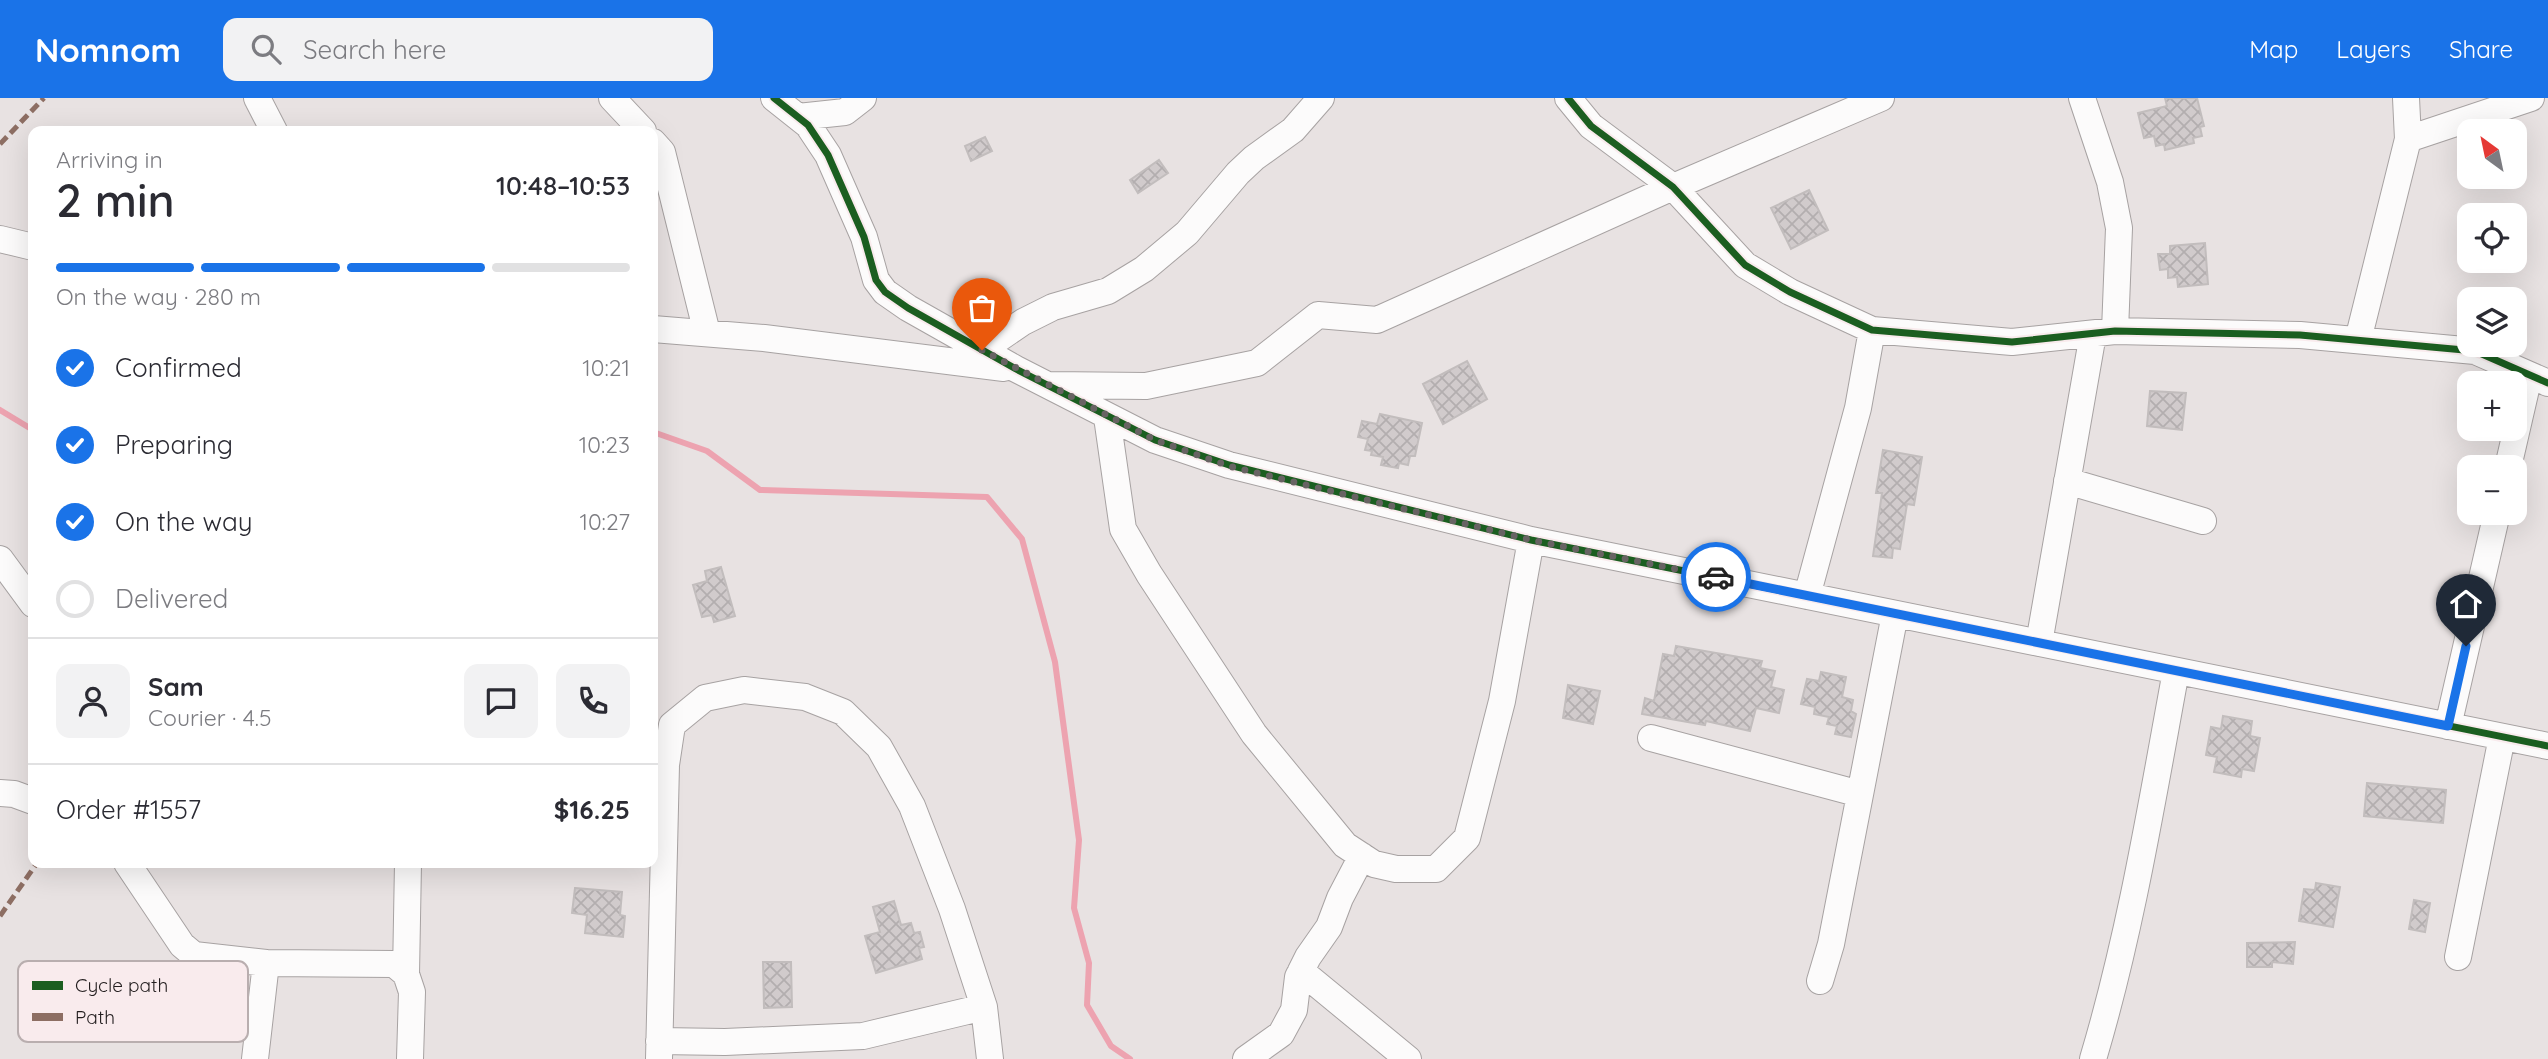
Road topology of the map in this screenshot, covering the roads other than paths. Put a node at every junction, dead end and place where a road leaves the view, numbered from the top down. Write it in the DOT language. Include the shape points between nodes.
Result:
graph roads {
  1 [pos="257,98"];
  2 [pos="612,98"];
  3 [pos="774,98"];
  4 [pos="863,98"];
  5 [pos="1321,98"];
  6 [pos="1568,98"];
  7 [pos="1881,98"];
  8 [pos="2082,98"];
  9 [pos="2406,98"];
  10 [pos="2531,98"];
  11 [pos="798,117"];
  12 [pos="271,126"];
  13 [pos="638,126"];
  14 [pos="2408,139"];
  15 [pos="658,148"];
  16 [pos="1673,187"];
  17 [pos="0,239"];
  18 [pos="28,246"];
  19 [pos="658,329"];
  20 [pos="1872,330"];
  21 [pos="707,333"];
  22 [pos="2104,333"];
  23 [pos="2358,340"];
  24 [pos="982,350"];
  25 [pos="1016,369"];
  26 [pos="2539,379"];
  27 [pos="1046,385"];
  28 [pos="1107,417"];
  29 [pos="2512,455"];
  30 [pos="2067,481"];
  31 [pos="2203,521"];
  32 [pos="2494,525"];
  33 [pos="1531,540"];
  34 [pos="0,559"];
  35 [pos="1807,596"];
  36 [pos="28,597"];
  37 [pos="1895,614"];
  38 [pos="2039,643"];
  39 [pos="2176,671"];
  40 [pos="2448,726"];
  41 [pos="2502,737"];
  42 [pos="1651,738"];
  43 [pos="2548,746"];
  44 [pos="0,793"];
  45 [pos="1860,794"];
  46 [pos="28,799"];
  47 [pos="1362,856"];
  48 [pos="128,868"];
  49 [pos="408,868"];
  50 [pos="2458,957"];
  51 [pos="248,961"];
  52 [pos="248,961"];
  53 [pos="266,963"];
  54 [pos="1301,971"];
  55 [pos="406,974"];
  56 [pos="1820,981"];
  57 [pos="984,1007"];
  58 [pos="659,1050"];
  59 [pos="255,1059"];
  60 [pos="410,1059"];
  61 [pos="990,1059"];
  62 [pos="1246,1059"];
  63 [pos="1408,1059"];
  64 [pos="2093,1059"];
  1 -- 12 [label="street"];
  2 -- 13 [label="street"];
  3 -- 11 [label="street"];
  4 -- 11 [label="street" via="845,113"];
  5 -- 24 [label="street" via="1293,130 1238,173 1187,233 1144,269 1108,291 1053,307 1023,322"];
  6 -- 16 [label="street" via="1591,126"];
  7 -- 16 [label="street"];
  8 -- 22 [label="street" via="2110,182 2119,228"];
  9 -- 14 [label="street"];
  10 -- 14 [label="street"];
  11 -- 24 [label="street" via="828,155 864,237 876,280 885,292"];
  14 -- 23 [label="street"];
  15 -- 21 [label="street"];
  16 -- 20 [label="street" via="1745,265 1790,292"];
  16 -- 27 [label="street" via="1377,320 1318,315 1257,363 1146,386"];
  17 -- 18 [label="street"];
  19 -- 21 [label="street"];
  20 -- 22 [label="street" via="2012,342"];
  20 -- 35 [label="street" via="1858,408"];
  21 -- 25 [label="street"];
  22 -- 23 [label="street" via="2300,334"];
  22 -- 30 [label="street"];
  23 -- 26 [label="street" via="2475,352"];
  24 -- 25 [label="street"];
  25 -- 27 [label="street"];
  26 -- 29 [label="street"];
  27 -- 28 [label="street"];
  28 -- 33 [label="street" via="1229,466"];
  28 -- 47 [label="street" via="1123,530 1254,734 1345,845"];
  30 -- 31 [label="street"];
  30 -- 38 [label="street"];
  32 -- 40 [label="street"];
  33 -- 35 [label="street"];
  33 -- 47 [label="street" via="1502,701 1467,838 1436,869 1396,869"];
  34 -- 36 [label="street"];
  35 -- 37 [label="street"];
  37 -- 38 [label="street"];
  37 -- 45 [label="street"];
  38 -- 39 [label="street"];
  39 -- 40 [label="street"];
  39 -- 64 [label="street" via="2135,893"];
  40 -- 41 [label="street"];
  41 -- 43 [label="street"];
  41 -- 50 [label="street"];
  42 -- 45 [label="street"];
  44 -- 46 [label="street"];
  45 -- 56 [label="street" via="1832,944"];
  47 -- 54 [label="street" via="1329,927"];
  48 -- 52 [label="street" via="194,955"];
  49 -- 55 [label="street"];
  51 -- 53 [label="street"];
  53 -- 55 [label="street" via="394,964"];
  53 -- 59 [label="street"];
  54 -- 62 [label="street" via="1294,1010 1280,1034"];
  54 -- 63 [label="street"];
  55 -- 60 [label="street" via="412,992"];
  57 -- 58 [label="street" via="863,1036"];
  57 -- 58 [label="street" via="912,806 879,747 843,712 805,697 744,690 705,698 672,725 666,765"];
  57 -- 61 [label="street"];
}
